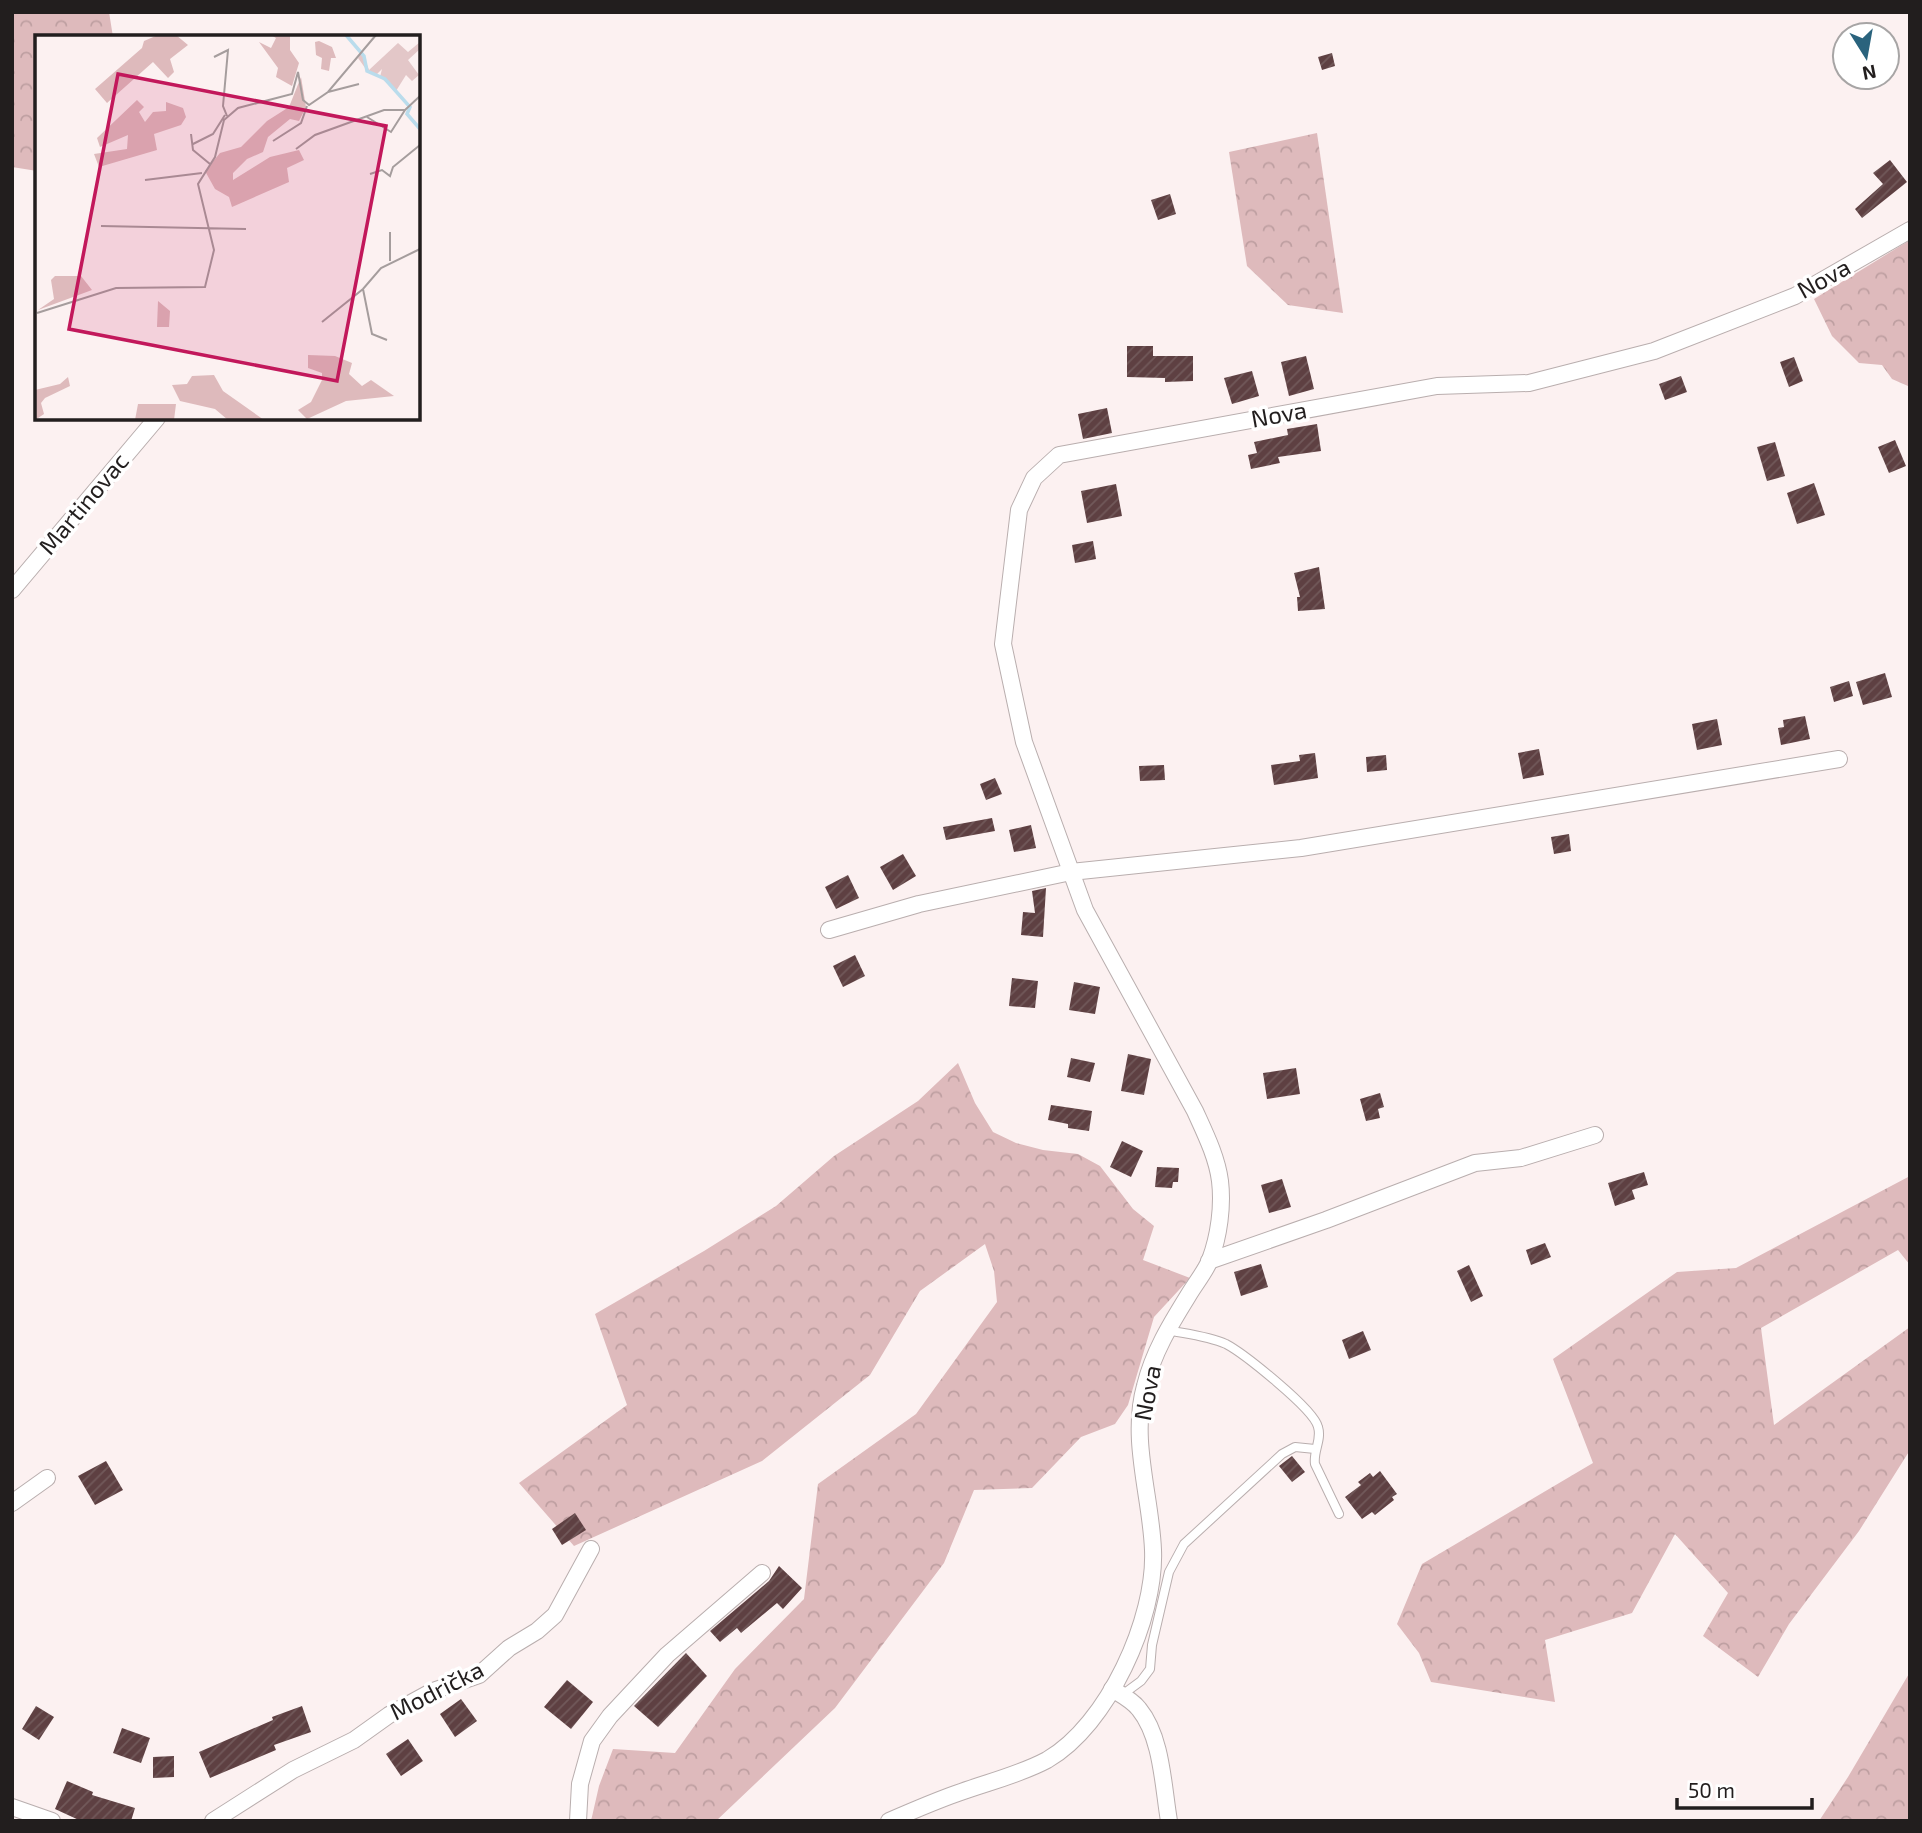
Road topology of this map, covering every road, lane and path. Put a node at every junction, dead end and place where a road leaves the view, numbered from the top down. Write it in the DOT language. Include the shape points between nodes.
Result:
graph roads {
  1 [pos="1910,229"];
  2 [pos="155,420"];
  3 [pos="12,590"];
  4 [pos="1839,759"];
  5 [pos="1071,872"];
  6 [pos="829,930"];
  7 [pos="1595,1135"];
  8 [pos="1209,1261"];
  9 [pos="1167,1329"];
  10 [pos="1315,1449"];
  11 [pos="47,1478"];
  12 [pos="12,1503"];
  13 [pos="1339,1514"];
  14 [pos="591,1549"];
  15 [pos="762,1573"];
  16 [pos="1117,1692"];
  17 [pos="12,1807"];
  18 [pos="52,1821"];
  19 [pos="213,1821"];
  20 [pos="578,1821"];
  21 [pos="889,1821"];
  22 [pos="1169,1821"];
  1 -- 5 [label="street, Nova" via="1795,296 1654,351 1529,383 1437,386 1059,455 1034,478 1020,510 1003,644 1024,742"];
  2 -- 3 [label="street, Martinovac"];
  4 -- 5 [label="street" via="1301,848"];
  5 -- 6 [label="street" via="919,904"];
  5 -- 8 [label="street, Nova" via="1085,910 1207,1139 1221,1192"];
  7 -- 8 [label="street" via="1521,1158 1475,1163"];
  8 -- 9 [label="street, Nova"];
  9 -- 10 [label="lane" via="1230,1346 1304,1405 1320,1431"];
  9 -- 16 [label="street, Nova" via="1153,1359 1140,1418 1154,1553 1151,1582 1144,1619"];
  10 -- 13 [label="lane" via="1315,1464"];
  10 -- 16 [label="lane" via="1295,1447 1282,1454 1184,1544 1168,1572 1150,1669 1141,1681"];
  11 -- 12 [label="street"];
  14 -- 19 [label="street, Modrička" via="555,1615 479,1675 433,1691 388,1715 354,1740 293,1770"];
  15 -- 20 [label="street" via="667,1655 610,1716 592,1741 580,1784"];
  16 -- 21 [label="street, Nova" via="1048,1759"];
  16 -- 22 [label="street" via="1139,1709 1150,1726"];
  17 -- 18 [label="street"];
}
